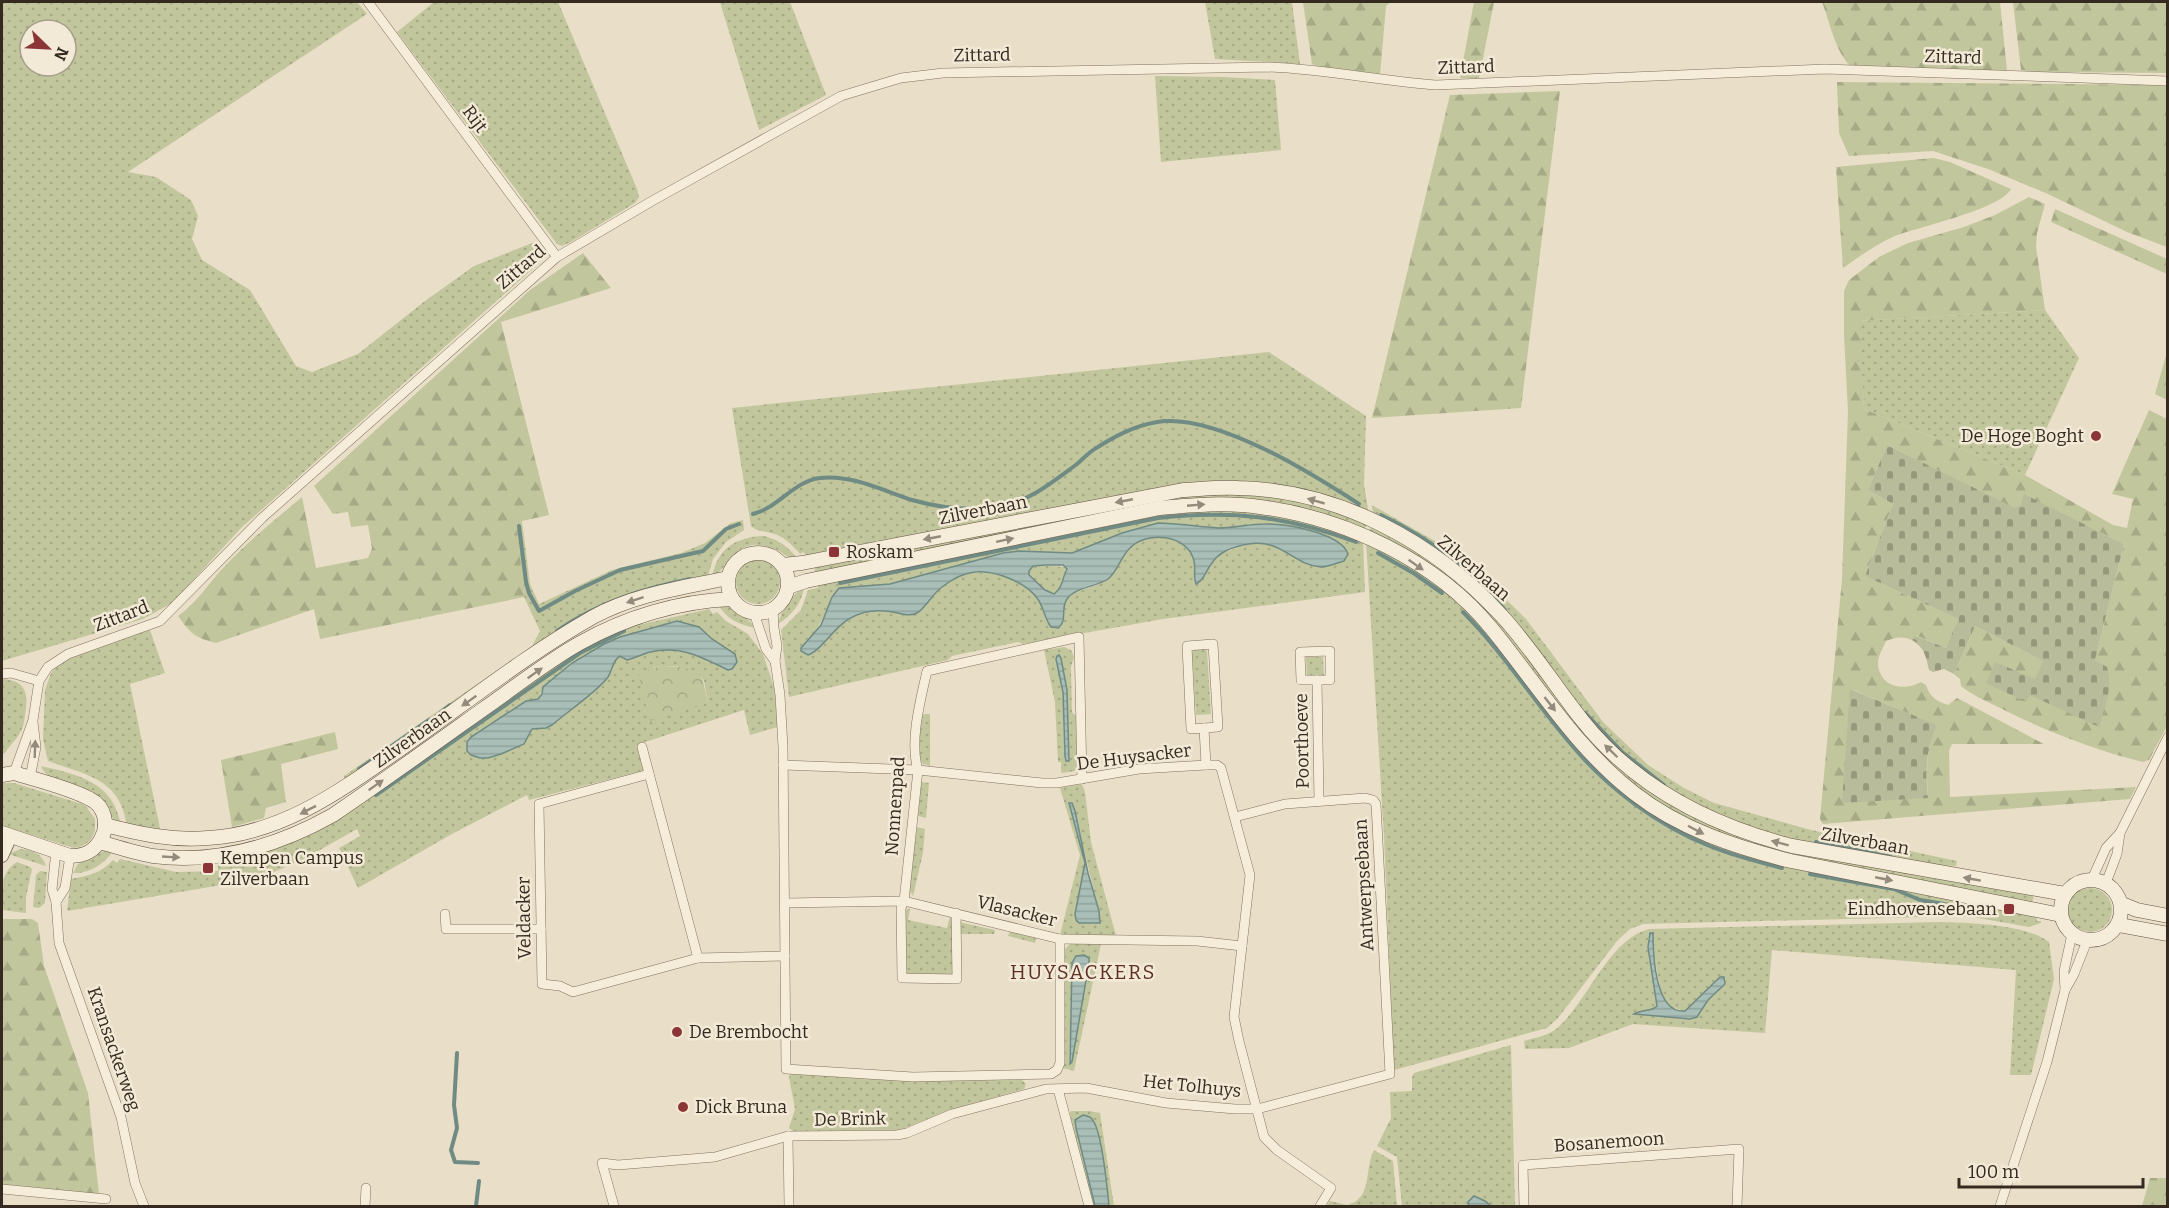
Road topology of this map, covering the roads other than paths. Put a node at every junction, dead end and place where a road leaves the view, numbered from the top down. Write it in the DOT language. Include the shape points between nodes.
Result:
graph roads {
  1 [pos="368,2"];
  2 [pos="2168,81"];
  3 [pos="557,257"];
  4 [pos="783,565"];
  5 [pos="728,578"];
  6 [pos="788,587"];
  7 [pos="732,599"];
  8 [pos="773,609"];
  9 [pos="754,613"];
  10 [pos="775,661"];
  11 [pos="2,674"];
  12 [pos="1317,680"];
  13 [pos="39,681"];
  14 [pos="33,720"];
  15 [pos="1204,728"];
  16 [pos="2168,737"];
  17 [pos="642,747"];
  18 [pos="783,765"];
  19 [pos="1206,765"];
  20 [pos="918,770"];
  21 [pos="8,774"];
  22 [pos="649,774"];
  23 [pos="30,778"];
  24 [pos="1082,779"];
  25 [pos="1319,801"];
  26 [pos="1235,817"];
  27 [pos="105,825"];
  28 [pos="2120,832"];
  29 [pos="6,835"];
  30 [pos="100,842"];
  31 [pos="56,851"];
  32 [pos="2,856"];
  33 [pos="70,856"];
  34 [pos="2092,879"];
  35 [pos="2106,883"];
  36 [pos="2065,894"];
  37 [pos="904,901"];
  38 [pos="56,902"];
  39 [pos="785,903"];
  40 [pos="2122,904"];
  41 [pos="956,913"];
  42 [pos="445,914"];
  43 [pos="2061,915"];
  44 [pos="2168,916"];
  45 [pos="2119,924"];
  46 [pos="541,929"];
  47 [pos="2072,934"];
  48 [pos="2168,934"];
  49 [pos="1060,939"];
  50 [pos="2087,940"];
  51 [pos="1242,946"];
  52 [pos="785,956"];
  53 [pos="698,958"];
  54 [pos="2065,990"];
  55 [pos="1390,1074"];
  56 [pos="1058,1089"];
  57 [pos="1257,1109"];
  58 [pos="788,1137"];
  59 [pos="366,1188"];
  60 [pos="2,1189"];
  61 [pos="106,1199"];
  62 [pos="144,1206"];
  63 [pos="364,1206"];
  64 [pos="614,1206"];
  65 [pos="789,1206"];
  66 [pos="1089,1206"];
  67 [pos="1320,1206"];
  68 [pos="1524,1206"];
  69 [pos="1737,1206"];
  70 [pos="2000,1206"];
  1 -- 3 [label="street, Rijt"];
  2 -- 3 [label="street, Zittard" via="1825,69 1436,85 1269,67 943,73 901,78 841,96"];
  3 -- 13 [label="street, Zittard" via="262,518 160,621 68,654 48,667"];
  4 -- 5 [label="main road" via="767,554 750,554 735,562"];
  4 -- 6 [label="main road"];
  36 -- 4 [label="main road, Zilverbaan, one-way" via="1792,846 1752,836 1688,807 1636,774 1595,735 1502,616 1460,575 1391,529 1312,499 1239,488 1183,489"];
  5 -- 7 [label="main road"];
  5 -- 27 [label="main road, Zilverbaan, one-way" via="641,598 595,616 338,793 284,820 248,832 209,838 154,837"];
  6 -- 8 [label="main road"];
  6 -- 43 [label="main road, Zilverbaan, one-way" via="1160,508 1208,504 1258,506 1308,516 1365,536 1404,556 1454,590 1490,626 1582,744 1634,793 1671,817 1749,851"];
  7 -- 9 [label="main road"];
  30 -- 7 [label="main road, Zilverbaan, one-way" via="151,855 185,858 230,854 276,842 333,815 559,656 599,633 659,611"];
  8 -- 9 [label="main road"];
  8 -- 10 [label="street"];
  9 -- 10 [label="street" via="766,649"];
  10 -- 18 [label="street"];
  11 -- 13 [label="street"];
  12 -- 12 [label="street, Poorthoeve" via="1301,680 1300,652 1330,651 1330,680"];
  12 -- 25 [label="street, Poorthoeve"];
  13 -- 14 [label="street"];
  14 -- 21 [label="street"];
  23 -- 14 [label="street, one-way" via="36,747"];
  15 -- 15 [label="street" via="1218,727 1213,644 1187,646 1191,729"];
  15 -- 19 [label="street"];
  16 -- 28 [label="street"];
  17 -- 22 [label="street"];
  18 -- 20 [label="street, De Huysacker"];
  18 -- 39 [label="street"];
  19 -- 24 [label="street, De Huysacker" via="1139,769"];
  19 -- 26 [label="street, De Huysacker" via="1221,768"];
  20 -- 24 [label="street, De Huysacker" via="1042,783"];
  20 -- 24 [label="street, Nonnenpad" via="916,715 927,671 1079,637"];
  20 -- 37 [label="street, Nonnenpad"];
  21 -- 23 [label="main road"];
  22 -- 46 [label="street, Veldacker" via="539,804"];
  22 -- 53 [label="street"];
  23 -- 27 [label="main road" via="91,799 102,810"];
  25 -- 26 [label="street, Antwerpsebaan" via="1286,804"];
  25 -- 55 [label="street, Antwerpsebaan" via="1365,798 1376,804"];
  26 -- 51 [label="street, De Huysacker" via="1250,875"];
  27 -- 30 [label="main road"];
  28 -- 34 [label="street" via="2106,848"];
  28 -- 35 [label="street"];
  29 -- 31 [label="main road"];
  29 -- 32 [label="street"];
  30 -- 33 [label="main road" via="88,854"];
  31 -- 33 [label="main road"];
  31 -- 38 [label="street, Kransackerweg" via="51,890"];
  33 -- 38 [label="street, Kransackerweg" via="64,888"];
  34 -- 35 [label="main road"];
  34 -- 36 [label="main road" via="2082,881"];
  35 -- 40 [label="main road"];
  36 -- 43 [label="main road"];
  37 -- 39 [label="street, Vlasacker"];
  37 -- 41 [label="street, Vlasacker"];
  37 -- 41 [label="street, Nonnenpad" via="902,978 957,979"];
  38 -- 62 [label="street, Kransackerweg" via="59,944 121,1117"];
  39 -- 52 [label="street"];
  40 -- 44 [label="main road"];
  40 -- 45 [label="main road"];
  41 -- 49 [label="street, Vlasacker"];
  42 -- 46 [label="street" via="446,929"];
  43 -- 47 [label="main road"];
  45 -- 48 [label="main road"];
  45 -- 50 [label="main road" via="2105,938"];
  46 -- 53 [label="street, Veldacker" via="542,984 573,992"];
  47 -- 50 [label="main road"];
  47 -- 54 [label="street" via="2064,971"];
  49 -- 51 [label="street, Vlasacker" via="1197,941"];
  49 -- 52 [label="street" via="1060,1063 1048,1075 913,1077 786,1069"];
  50 -- 54 [label="street"];
  51 -- 57 [label="street, De Huysacker" via="1234,1017"];
  52 -- 53 [label="street, Veldacker"];
  54 -- 70 [label="street" via="2047,1062"];
  55 -- 57 [label="street, Het Tolhuys"];
  56 -- 57 [label="street, Het Tolhuys" via="1104,1090 1166,1103"];
  56 -- 58 [label="street, De Brink" via="1035,1091 952,1114 897,1135"];
  56 -- 66 [label="street"];
  57 -- 67 [label="street, De Huysacker" via="1264,1137 1331,1188"];
  58 -- 64 [label="street, De Brink" via="715,1157 602,1163"];
  58 -- 65 [label="street"];
  59 -- 63 [label="street"];
  60 -- 61 [label="street"];
  68 -- 69 [label="street, Bosanemoon" via="1523,1166 1739,1149"];
}
